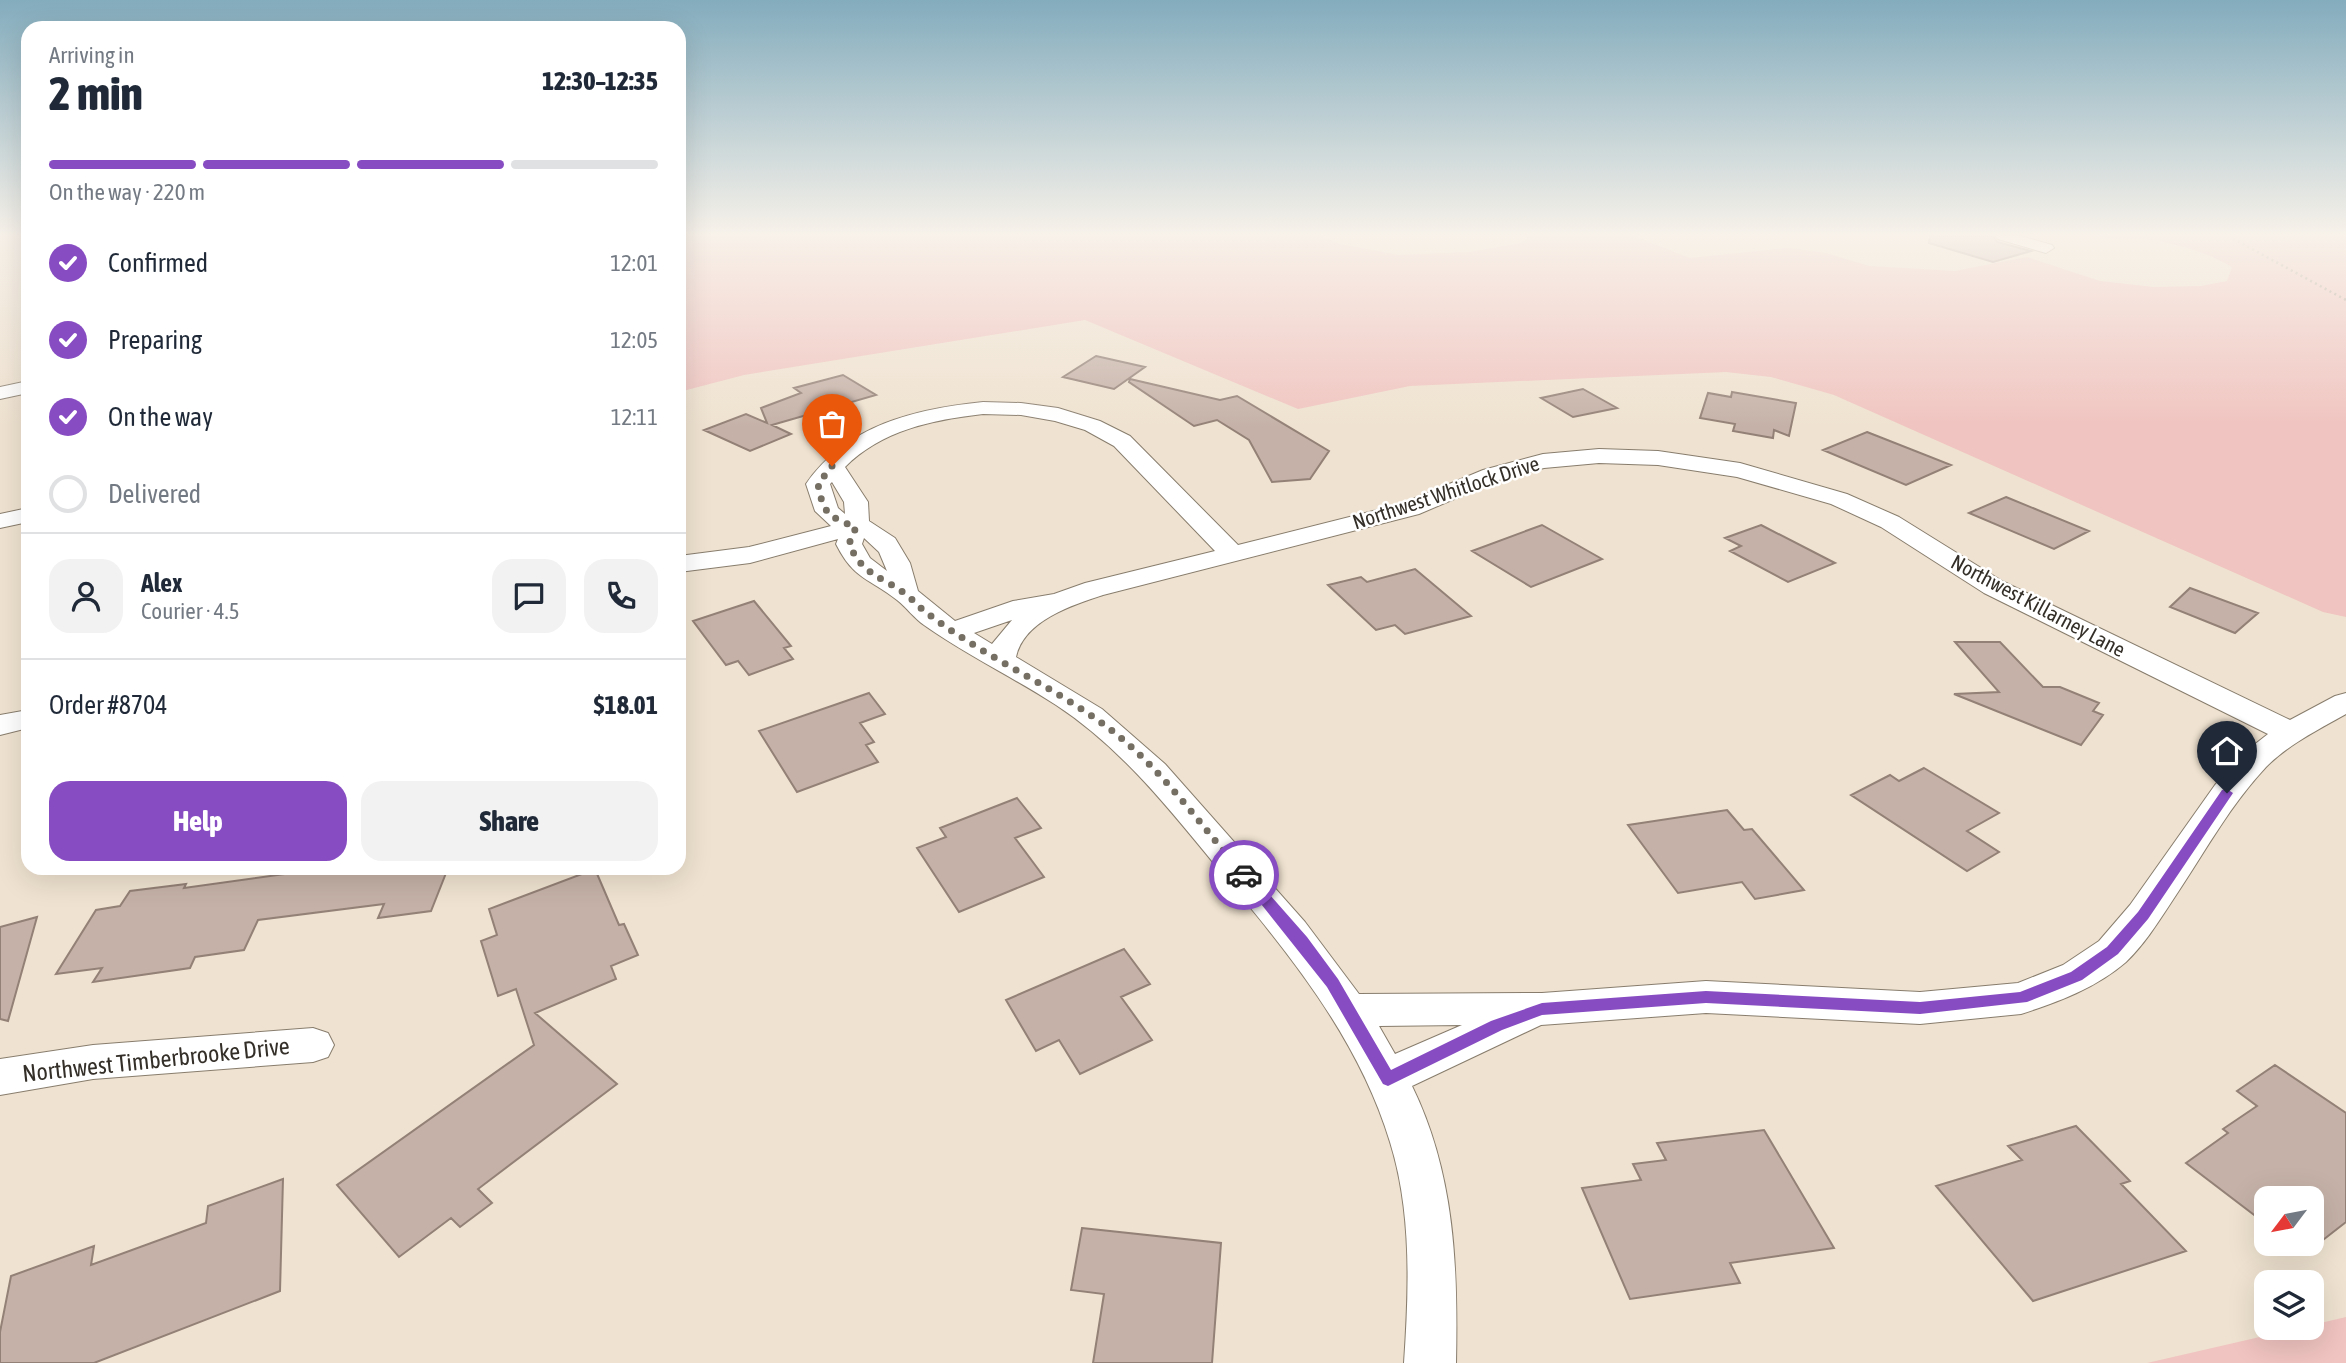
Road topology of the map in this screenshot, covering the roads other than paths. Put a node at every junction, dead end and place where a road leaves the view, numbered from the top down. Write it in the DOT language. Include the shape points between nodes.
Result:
graph roads {
  1 [pos="21,388"];
  2 [pos="0,393"];
  3 [pos="1704,463"];
  4 [pos="21,516"];
  5 [pos="0,521"];
  6 [pos="856,527"];
  7 [pos="1233,554"];
  8 [pos="750,555"];
  9 [pos="686,563"];
  10 [pos="686,578"];
  11 [pos="1059,601"];
  12 [pos="952,631"];
  13 [pos="1001,660"];
  14 [pos="2346,702"];
  15 [pos="21,720"];
  16 [pos="0,725"];
  17 [pos="2290,732"];
  18 [pos="1542,1009"];
  19 [pos="1349,1010"];
  20 [pos="313,1045"];
  21 [pos="0,1077"];
  22 [pos="1388,1079"];
  23 [pos="1430,1363"];
  1 -- 2 [label="street"];
  3 -- 7 [label="street, Northwest Whitlock Drive" via="1599,456 1543,461 1491,475 1410,509"];
  3 -- 17 [label="street, Northwest Killarney Lane" via="1787,482 1890,522 1993,587"];
  4 -- 5 [label="street"];
  6 -- 7 [label="street" via="833,518 822,505 818,484 848,451 870,438 930,416 984,409 1059,414 1122,441"];
  6 -- 8 [label="street"];
  6 -- 12 [label="street" via="849,544 856,561"];
  7 -- 11 [label="street, Northwest Whitlock Drive"];
  8 -- 9 [label="street"];
  8 -- 10 [label="street"];
  11 -- 12 [label="street" via="1023,607"];
  11 -- 13 [label="street" via="1014,633 1003,647"];
  12 -- 13 [label="street"];
  13 -- 19 [label="street" via="1116,734 1158,775 1301,941"];
  14 -- 17 [label="street"];
  15 -- 16 [label="street"];
  17 -- 18 [label="street" via="2256,759 2227,793 2113,951 2077,976 2021,998 1920,1008 1706,997"];
  18 -- 19 [label="street"];
  18 -- 22 [label="street" via="1485,1031"];
  19 -- 22 [label="street"];
  20 -- 21 [label="street, Northwest Timberbrooke Drive" via="93,1062"];
  22 -- 23 [label="street" via="1426,1193 1433,1292"];
}
